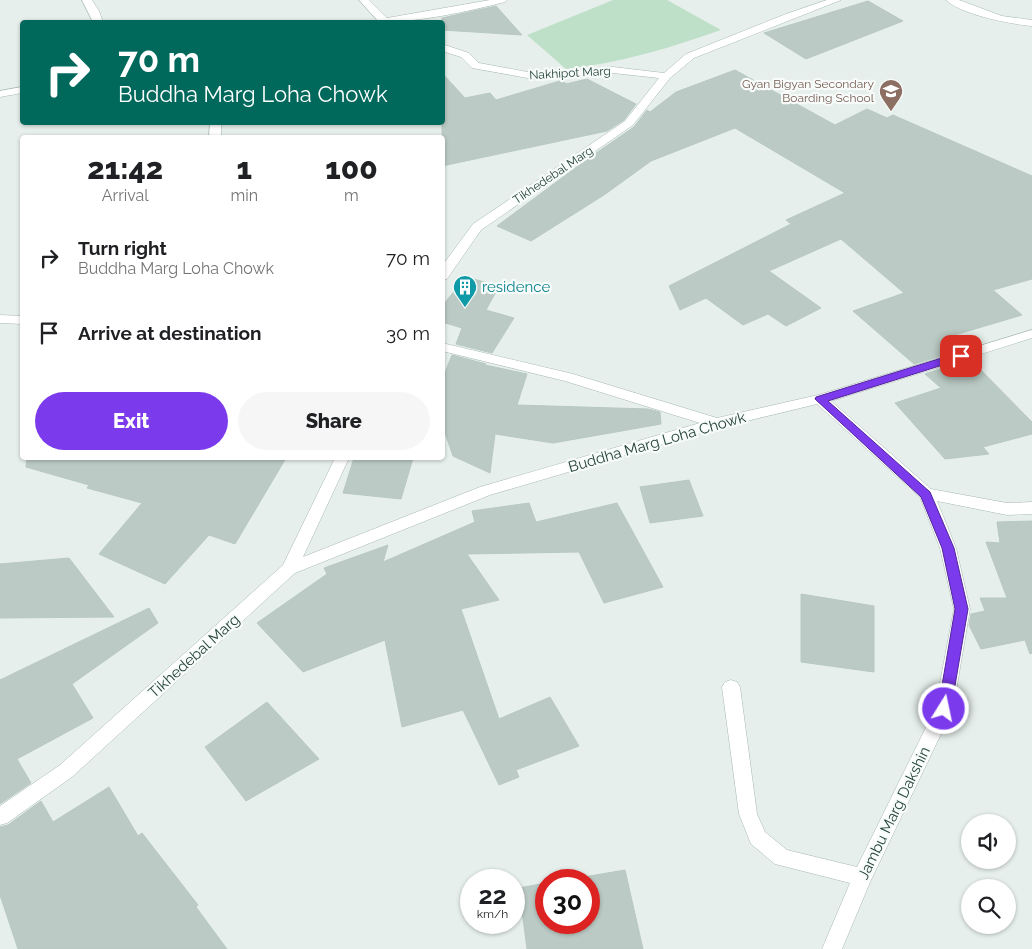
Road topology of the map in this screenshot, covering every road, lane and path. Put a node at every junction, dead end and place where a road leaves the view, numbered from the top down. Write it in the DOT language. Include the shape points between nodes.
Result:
graph roads {
  1 [pos="87,0"];
  2 [pos="364,0"];
  3 [pos="502,0"];
  4 [pos="836,0"];
  5 [pos="951,0"];
  6 [pos="97,20"];
  7 [pos="383,20"];
  8 [pos="395,20"];
  9 [pos="1032,23"];
  10 [pos="445,48"];
  11 [pos="666,76"];
  12 [pos="20,90"];
  13 [pos="0,94"];
  14 [pos="445,272"];
  15 [pos="0,319"];
  16 [pos="20,320"];
  17 [pos="1032,334"];
  18 [pos="445,348"];
  19 [pos="820,399"];
  20 [pos="717,423"];
  21 [pos="341,460"];
  22 [pos="926,494"];
  23 [pos="1032,508"];
  24 [pos="289,570"];
  25 [pos="731,687"];
  26 [pos="0,817"];
  27 [pos="862,877"];
  28 [pos="832,949"];
  1 -- 6 [label="street"];
  2 -- 7 [label="street"];
  3 -- 8 [label="street"];
  4 -- 11 [label="street" via="690,56"];
  5 -- 9 [label="street" via="1010,22"];
  10 -- 11 [label="street, Nakhipot Marg" via="465,55 476,66 513,74 533,76 613,70"];
  11 -- 14 [label="street, Tikhedebal Marg" via="630,123 477,226"];
  12 -- 13 [label="street"];
  15 -- 16 [label="street"];
  17 -- 19 [label="street, Buddha Marg Loha Chowk"];
  18 -- 20 [label="street" via="568,377"];
  19 -- 20 [label="street, Buddha Marg Loha Chowk"];
  19 -- 22 [label="street, Jambu Marg Dakshin"];
  20 -- 24 [label="street, Buddha Marg Loha Chowk" via="485,491"];
  21 -- 24 [label="street, Tikhedebal Marg"];
  22 -- 23 [label="street" via="1007,509"];
  22 -- 27 [label="street, Jambu Marg Dakshin" via="948,548 962,609 944,709"];
  24 -- 26 [label="street, Tikhedebal Marg" via="66,771"];
  25 -- 27 [label="street" via="748,814 758,838 782,858"];
  27 -- 28 [label="street, Jambu Marg Dakshin"];
}
